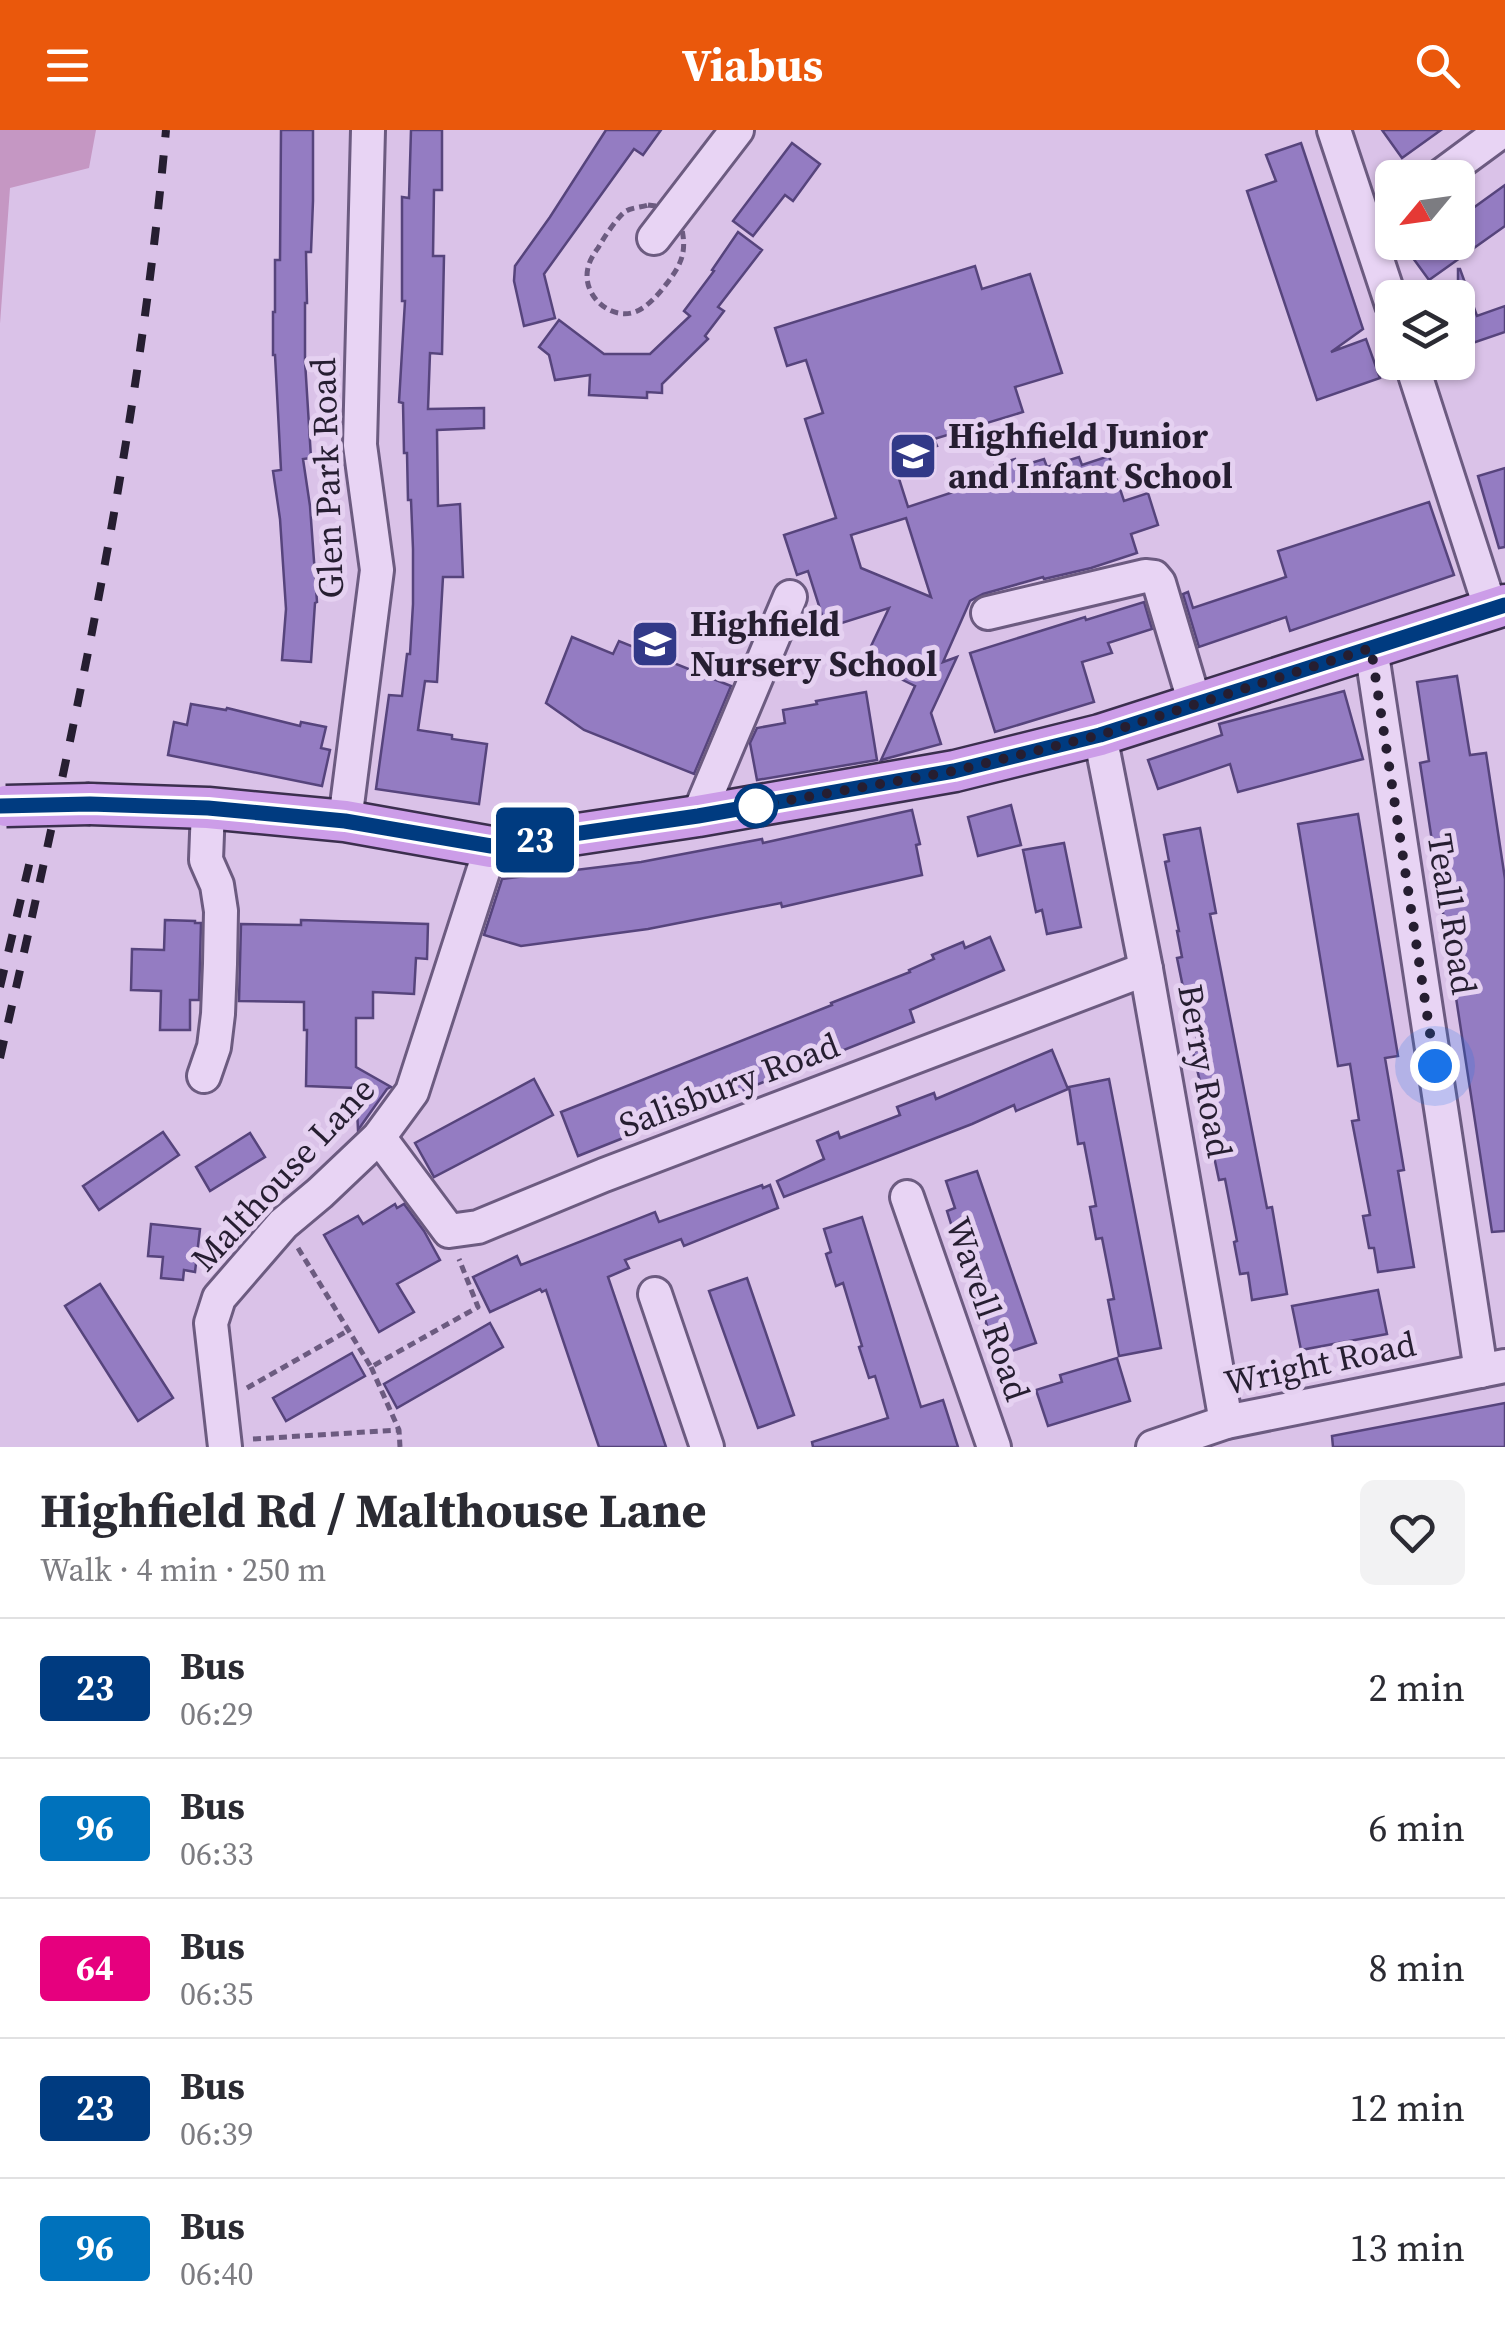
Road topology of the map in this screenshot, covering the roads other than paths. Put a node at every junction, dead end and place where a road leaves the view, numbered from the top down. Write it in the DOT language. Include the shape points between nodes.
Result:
graph roads {
  1 [pos="368,130"];
  2 [pos="737,130"];
  3 [pos="1334,130"];
  4 [pos="1502,130"];
  5 [pos="1462,160"];
  6 [pos="1375,210"];
  7 [pos="654,238"];
  8 [pos="1417,380"];
  9 [pos="790,597"];
  10 [pos="1498,608"];
  11 [pos="988,612"];
  12 [pos="1371,648"];
  13 [pos="1195,704"];
  14 [pos="1100,735"];
  15 [pos="3,806"];
  16 [pos="208,808"];
  17 [pos="698,816"];
  18 [pos="345,821"];
  19 [pos="491,846"];
  20 [pos="1146,969"];
  21 [pos="204,1076"];
  22 [pos="379,1136"];
  23 [pos="907,1197"];
  24 [pos="654,1294"];
  25 [pos="1493,1368"];
  26 [pos="1226,1422"];
  27 [pos="225,1444"];
  28 [pos="706,1447"];
  29 [pos="994,1447"];
  30 [pos="1152,1447"];
  1 -- 18 [label="street, Glen Park Road" via="360,445 377,570"];
  2 -- 7 [label="street"];
  3 -- 6 [label="street"];
  4 -- 5 [label="street"];
  8 -- 10 [label="street"];
  9 -- 17 [label="street"];
  10 -- 12 [label="main road"];
  11 -- 13 [label="street" via="1154,577"];
  12 -- 13 [label="main road"];
  12 -- 25 [label="street, Teall Road"];
  13 -- 14 [label="main road"];
  14 -- 17 [label="main road" via="954,771"];
  14 -- 20 [label="street, Berry Road"];
  15 -- 16 [label="main road, bridge"];
  16 -- 18 [label="main road"];
  16 -- 21 [label="street" via="206,860 221,910 214,1047"];
  17 -- 19 [label="main road"];
  18 -- 19 [label="main road"];
  19 -- 22 [label="street, Malthouse Lane" via="412,1092"];
  20 -- 22 [label="street, Salisbury Road" via="478,1227 448,1231"];
  20 -- 26 [label="street, Berry Road"];
  22 -- 27 [label="street, Malthouse Lane" via="283,1224 219,1298 210,1323"];
  23 -- 29 [label="street, Wavell Road"];
  24 -- 28 [label="street"];
  25 -- 26 [label="street, Wright Road"];
  26 -- 30 [label="street, Wright Road"];
}
